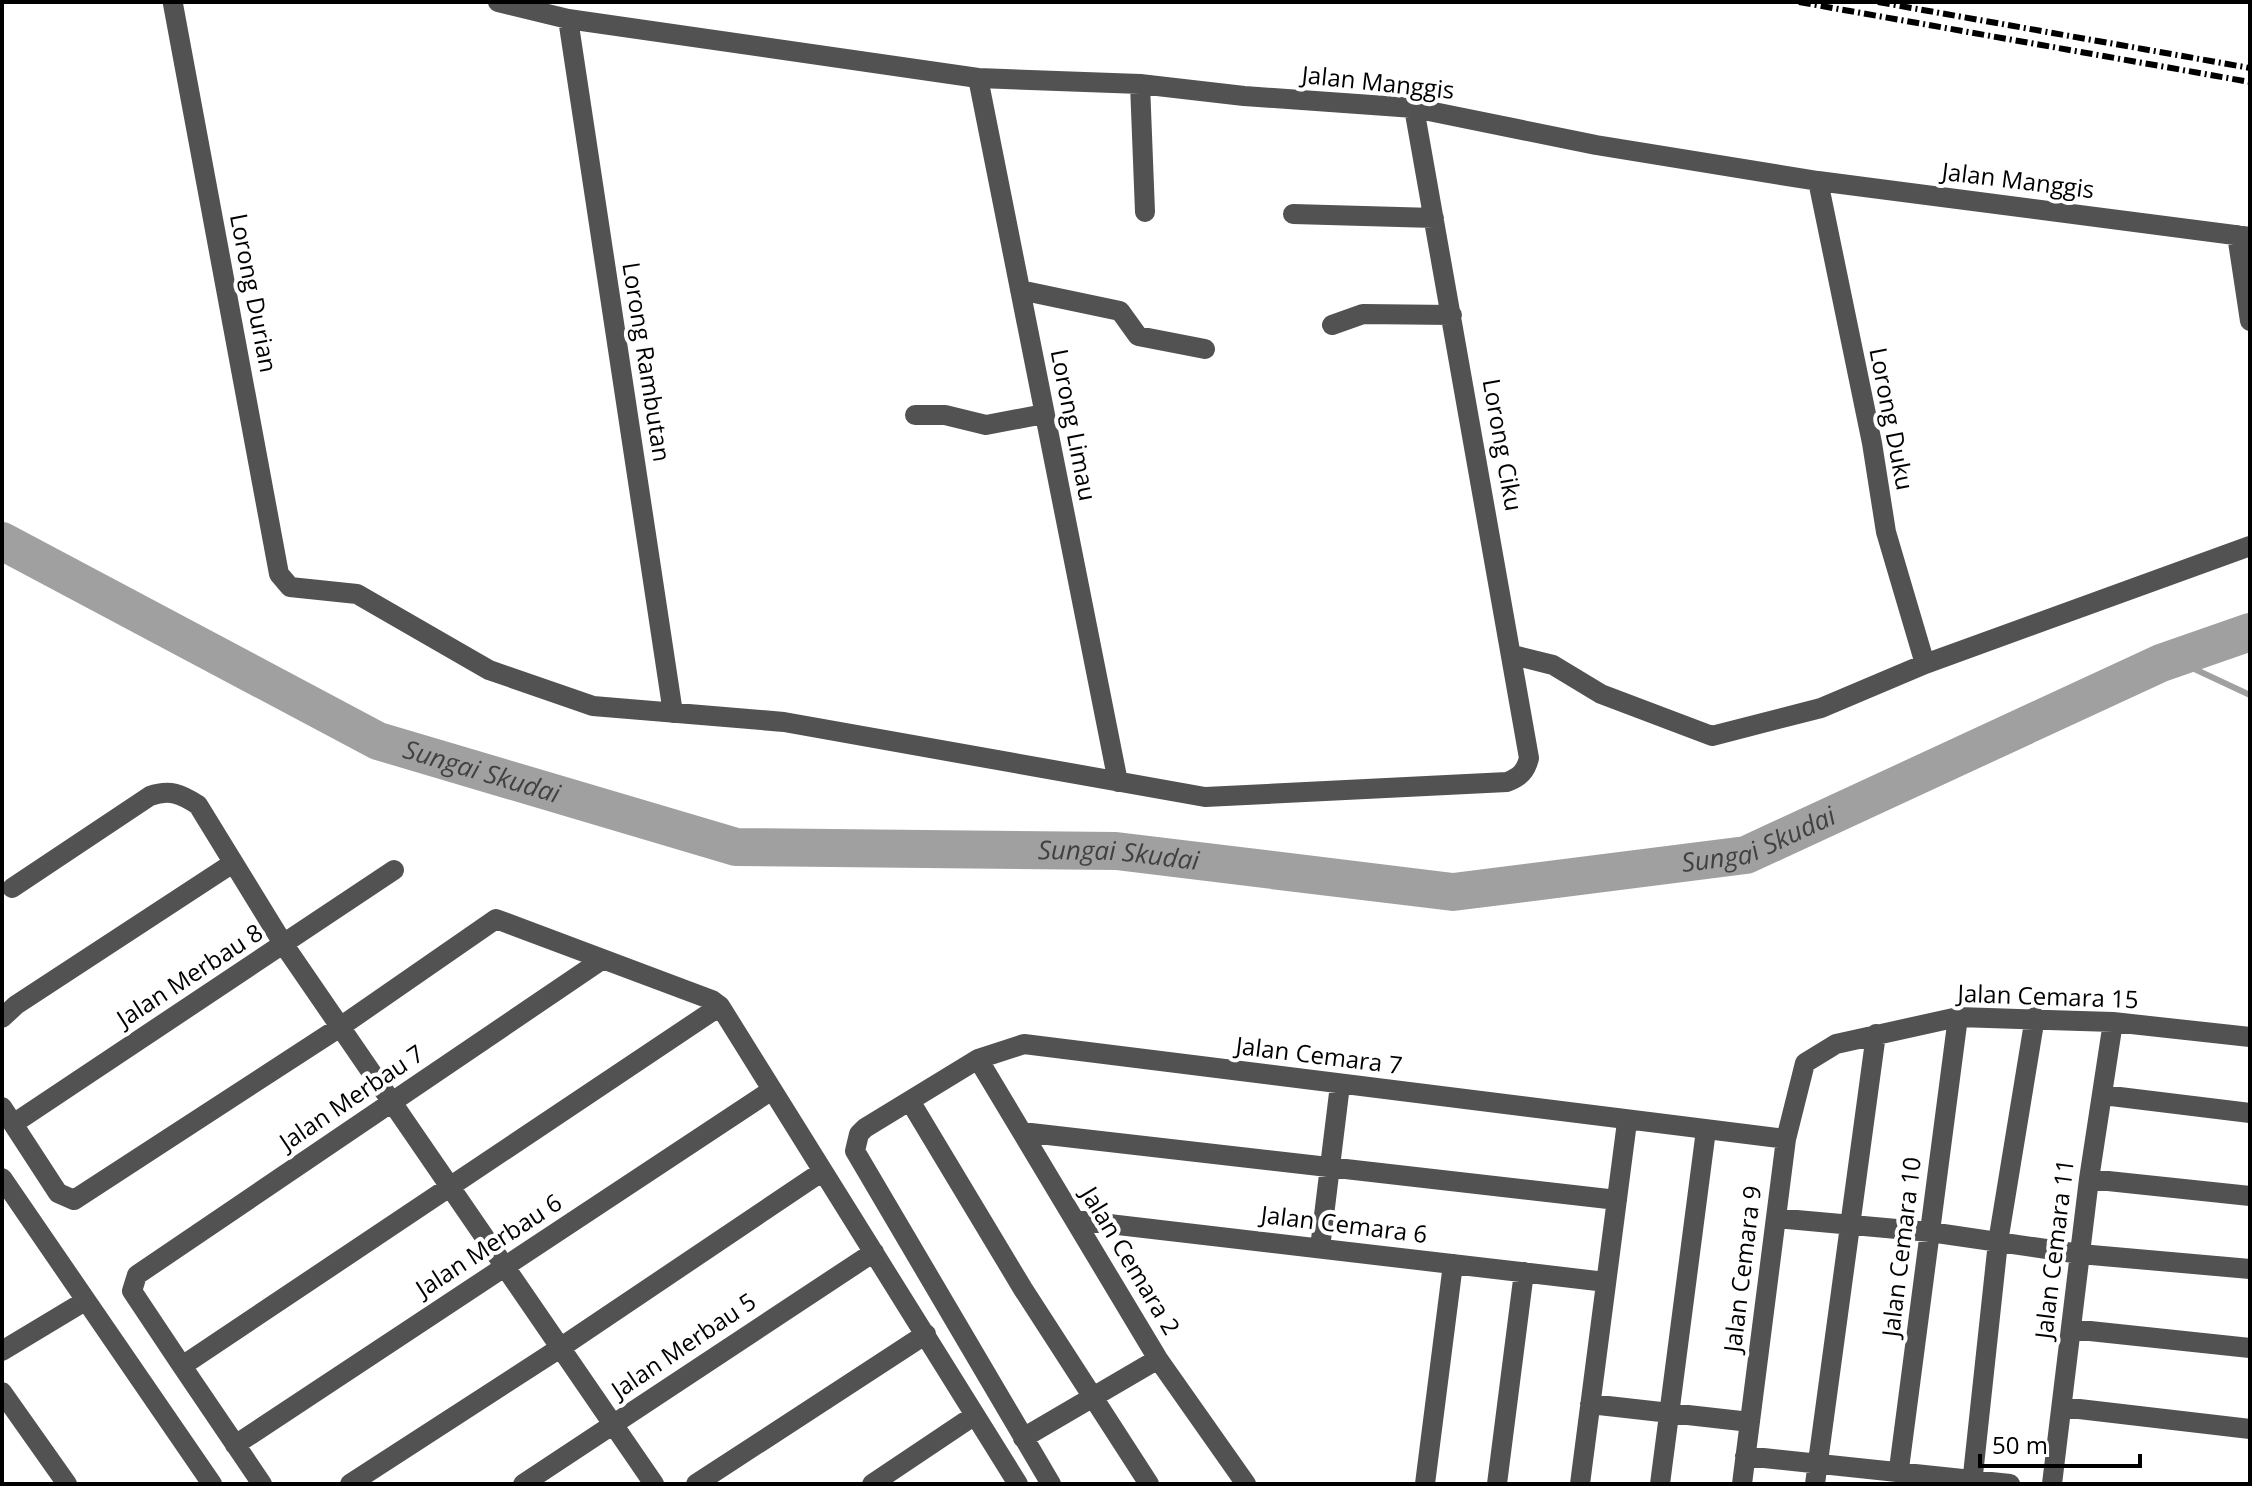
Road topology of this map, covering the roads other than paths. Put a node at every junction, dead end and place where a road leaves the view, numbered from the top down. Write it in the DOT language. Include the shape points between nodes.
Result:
graph roads {
  1 [pos="498,2"];
  2 [pos="176,3"];
  3 [pos="568,19"];
  4 [pos="978,78"];
  5 [pos="1140,84"];
  6 [pos="1414,108"];
  7 [pos="1818,181"];
  8 [pos="1145,212"];
  9 [pos="1293,214"];
  10 [pos="1434,218"];
  11 [pos="2243,236"];
  12 [pos="1020,290"];
  13 [pos="1452,315"];
  14 [pos="2250,321"];
  15 [pos="1332,325"];
  16 [pos="1205,349"];
  17 [pos="1044,414"];
  18 [pos="915,415"];
  19 [pos="2250,546"];
  20 [pos="1513,655"];
  21 [pos="1925,664"];
  22 [pos="673,713"];
  23 [pos="1118,782"];
  24 [pos="233,863"];
  25 [pos="394,870"];
  26 [pos="12,888"];
  27 [pos="284,945"];
  28 [pos="603,959"];
  29 [pos="720,1006"];
  30 [pos="1958,1017"];
  31 [pos="2035,1017"];
  32 [pos="2,1018"];
  33 [pos="2113,1022"];
  34 [pos="340,1027"];
  35 [pos="1876,1034"];
  36 [pos="2250,1037"];
  37 [pos="978,1059"];
  38 [pos="1805,1063"];
  39 [pos="1340,1085"];
  40 [pos="772,1090"];
  41 [pos="2103,1095"];
  42 [pos="910,1101"];
  43 [pos="391,1103"];
  44 [pos="2250,1113"];
  45 [pos="7,1115"];
  46 [pos="1627,1122"];
  47 [pos="1706,1130"];
  48 [pos="1022,1132"];
  49 [pos="1786,1139"];
  50 [pos="1330,1165"];
  51 [pos="823,1171"];
  52 [pos="2,1178"];
  53 [pos="2089,1179"];
  54 [pos="451,1187"];
  55 [pos="2250,1196"];
  56 [pos="1617,1200"];
  57 [pos="1776,1218"];
  58 [pos="1075,1220"];
  59 [pos="1852,1226"];
  60 [pos="1930,1232"];
  61 [pos="1998,1242"];
  62 [pos="1320,1248"];
  63 [pos="874,1252"];
  64 [pos="2080,1254"];
  65 [pos="1453,1264"];
  66 [pos="505,1267"];
  67 [pos="2250,1269"];
  68 [pos="1524,1272"];
  69 [pos="1606,1282"];
  70 [pos="85,1301"];
  71 [pos="2071,1329"];
  72 [pos="926,1334"];
  73 [pos="560,1348"];
  74 [pos="2250,1348"];
  75 [pos="2,1351"];
  76 [pos="1158,1359"];
  77 [pos="182,1366"];
  78 [pos="2,1392"];
  79 [pos="1092,1398"];
  80 [pos="1590,1404"];
  81 [pos="2062,1407"];
  82 [pos="1669,1412"];
  83 [pos="975,1415"];
  84 [pos="1750,1422"];
  85 [pos="615,1423"];
  86 [pos="2250,1429"];
  87 [pos="1023,1438"];
  88 [pos="235,1445"];
  89 [pos="1745,1456"];
  90 [pos="1816,1474"];
  91 [pos="1898,1478"];
  92 [pos="1972,1482"];
  93 [pos="67,1484"];
  94 [pos="212,1484"];
  95 [pos="262,1484"];
  96 [pos="350,1484"];
  97 [pos="523,1484"];
  98 [pos="654,1484"];
  99 [pos="696,1484"];
  100 [pos="872,1484"];
  101 [pos="1018,1484"];
  102 [pos="1051,1484"];
  103 [pos="1149,1484"];
  104 [pos="1246,1484"];
  105 [pos="1425,1484"];
  106 [pos="1497,1484"];
  107 [pos="1580,1484"];
  108 [pos="1660,1484"];
  109 [pos="1742,1484"];
  110 [pos="2010,1484"];
  111 [pos="2052,1484"];
  1 -- 3 [label="street, Jalan Manggis"];
  2 -- 22 [label="street, Lorong Durian" via="279,574 290,587 357,594 489,670 593,706"];
  3 -- 4 [label="street, Jalan Manggis"];
  3 -- 22 [label="street, Lorong Rambutan"];
  4 -- 5 [label="street, Jalan Manggis"];
  4 -- 12 [label="street, Lorong Limau"];
  5 -- 6 [label="street, Jalan Manggis"];
  5 -- 8 [label="street"];
  6 -- 7 [label="street, Jalan Manggis" via="1596,145"];
  6 -- 10 [label="street, Lorong Ciku"];
  7 -- 11 [label="street, Jalan Manggis"];
  7 -- 21 [label="street, Lorong Duku" via="1886,532"];
  9 -- 10 [label="street"];
  10 -- 13 [label="street, Lorong Ciku"];
  11 -- 14 [label="street"];
  12 -- 16 [label="street" via="1120,311 1138,336"];
  12 -- 17 [label="street, Lorong Limau"];
  13 -- 15 [label="street" via="1363,314"];
  13 -- 20 [label="street, Lorong Ciku"];
  17 -- 18 [label="street" via="993,425"];
  17 -- 23 [label="street, Lorong Limau"];
  19 -- 21 [label="street"];
  20 -- 21 [label="street" via="1553,665 1601,694 1712,736 1821,708"];
  20 -- 23 [label="street, Lorong Ciku" via="1529,758 1523,773 1507,782 1205,797"];
  22 -- 23 [label="street" via="784,722"];
  24 -- 26 [label="street" via="198,805 182,794 164,791"];
  24 -- 27 [label="street"];
  24 -- 32 [label="street"];
  25 -- 27 [label="street, Jalan Merbau 8"];
  27 -- 34 [label="street"];
  27 -- 45 [label="street, Jalan Merbau 8"];
  28 -- 29 [label="street"];
  28 -- 34 [label="street" via="496,919"];
  28 -- 43 [label="street, Jalan Merbau 7"];
  29 -- 40 [label="street"];
  29 -- 54 [label="street"];
  30 -- 31 [label="street, Jalan Cemara 15"];
  30 -- 35 [label="street, Jalan Cemara 15"];
  30 -- 60 [label="street, Jalan Cemara 10"];
  31 -- 33 [label="street, Jalan Cemara 15"];
  31 -- 61 [label="street"];
  33 -- 36 [label="street, Jalan Cemara 15"];
  33 -- 41 [label="street, Jalan Cemara 11"];
  34 -- 43 [label="street"];
  34 -- 45 [label="street" via="74,1200 58,1193"];
  35 -- 38 [label="street, Jalan Cemara 15" via="1836,1044"];
  35 -- 59 [label="street"];
  37 -- 39 [label="street, Jalan Cemara 7" via="1024,1044"];
  37 -- 42 [label="street, Jalan Cemara 7"];
  37 -- 48 [label="street, Jalan Cemara 2"];
  38 -- 49 [label="street, Jalan Cemara 9"];
  39 -- 46 [label="street, Jalan Cemara 7"];
  39 -- 50 [label="street"];
  40 -- 51 [label="street"];
  40 -- 66 [label="street, Jalan Merbau 6"];
  41 -- 44 [label="street"];
  41 -- 53 [label="street, Jalan Cemara 11"];
  42 -- 79 [label="street"];
  42 -- 87 [label="street, Jalan Cemara 7" via="865,1128 855,1142 858,1160"];
  43 -- 54 [label="street"];
  43 -- 77 [label="street, Jalan Merbau 7" via="137,1275 132,1291"];
  46 -- 47 [label="street, Jalan Cemara 7"];
  46 -- 56 [label="street"];
  47 -- 49 [label="street, Jalan Cemara 7"];
  47 -- 82 [label="street"];
  48 -- 50 [label="street"];
  48 -- 58 [label="street, Jalan Cemara 2"];
  49 -- 57 [label="street, Jalan Cemara 9"];
  50 -- 56 [label="street"];
  50 -- 62 [label="street"];
  51 -- 63 [label="street"];
  51 -- 73 [label="street"];
  52 -- 70 [label="street"];
  53 -- 55 [label="street"];
  53 -- 64 [label="street, Jalan Cemara 11"];
  54 -- 66 [label="street"];
  54 -- 77 [label="street"];
  56 -- 69 [label="street"];
  57 -- 59 [label="street"];
  57 -- 84 [label="street, Jalan Cemara 9"];
  58 -- 62 [label="street, Jalan Cemara 6"];
  58 -- 76 [label="street, Jalan Cemara 2"];
  59 -- 60 [label="street"];
  59 -- 90 [label="street"];
  60 -- 61 [label="street"];
  60 -- 91 [label="street, Jalan Cemara 10"];
  61 -- 64 [label="street"];
  61 -- 92 [label="street"];
  62 -- 65 [label="street, Jalan Cemara 6"];
  63 -- 72 [label="street"];
  63 -- 85 [label="street, Jalan Merbau 5"];
  64 -- 67 [label="street"];
  64 -- 71 [label="street, Jalan Cemara 11"];
  65 -- 68 [label="street, Jalan Cemara 6"];
  65 -- 105 [label="street"];
  66 -- 73 [label="street"];
  66 -- 88 [label="street, Jalan Merbau 6"];
  68 -- 69 [label="street, Jalan Cemara 6"];
  68 -- 106 [label="street"];
  69 -- 80 [label="street"];
  70 -- 75 [label="street"];
  70 -- 94 [label="street"];
  71 -- 74 [label="street"];
  71 -- 81 [label="street, Jalan Cemara 11"];
  72 -- 83 [label="street"];
  72 -- 99 [label="street"];
  73 -- 85 [label="street"];
  73 -- 96 [label="street"];
  76 -- 79 [label="street"];
  76 -- 104 [label="street, Jalan Cemara 2"];
  77 -- 88 [label="street"];
  78 -- 93 [label="street"];
  79 -- 87 [label="street"];
  79 -- 103 [label="street"];
  80 -- 82 [label="street"];
  80 -- 107 [label="street"];
  81 -- 86 [label="street"];
  81 -- 111 [label="street, Jalan Cemara 11"];
  82 -- 84 [label="street"];
  82 -- 108 [label="street"];
  83 -- 100 [label="street"];
  83 -- 101 [label="street"];
  84 -- 89 [label="street, Jalan Cemara 9"];
  85 -- 97 [label="street, Jalan Merbau 5"];
  85 -- 98 [label="street"];
  87 -- 102 [label="street"];
  88 -- 95 [label="street"];
  89 -- 90 [label="street"];
  89 -- 109 [label="street, Jalan Cemara 9"];
  90 -- 91 [label="street"];
  91 -- 92 [label="street"];
  92 -- 110 [label="street"];
}
